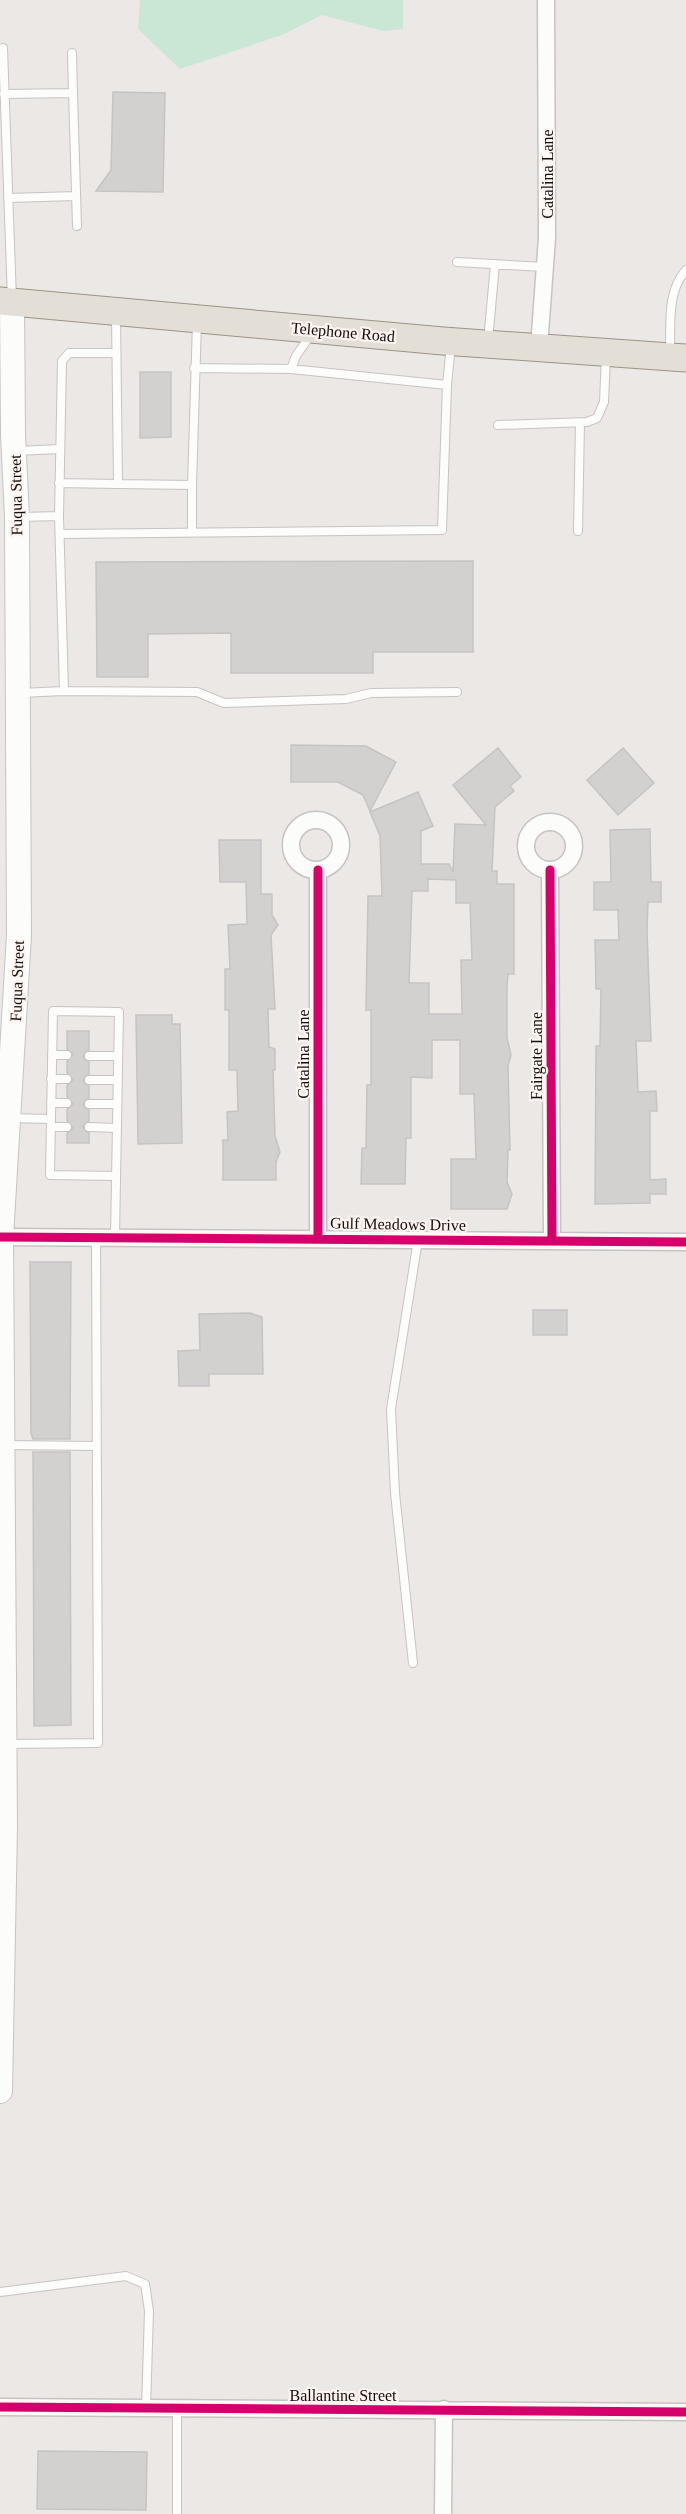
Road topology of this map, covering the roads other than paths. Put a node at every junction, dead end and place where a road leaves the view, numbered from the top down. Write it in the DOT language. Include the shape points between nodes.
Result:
graph roads {
  1 [pos="546,0"];
  2 [pos="3,48"];
  3 [pos="72,53"];
  4 [pos="73,93"];
  5 [pos="4,94"];
  6 [pos="76,196"];
  7 [pos="8,198"];
  8 [pos="77,226"];
  9 [pos="457,262"];
  10 [pos="495,264"];
  11 [pos="545,267"];
  12 [pos="686,270"];
  13 [pos="6,302"];
  14 [pos="116,311"];
  15 [pos="197,318"];
  16 [pos="315,329"];
  17 [pos="452,341"];
  18 [pos="488,344"];
  19 [pos="539,347"];
  20 [pos="606,352"];
  21 [pos="116,353"];
  22 [pos="678,358"];
  23 [pos="194,368"];
  24 [pos="291,369"];
  25 [pos="447,385"];
  26 [pos="580,423"];
  27 [pos="498,425"];
  28 [pos="60,449"];
  29 [pos="16,451"];
  30 [pos="59,483"];
  31 [pos="118,484"];
  32 [pos="192,485"];
  33 [pos="59,516"];
  34 [pos="17,517"];
  35 [pos="578,531"];
  36 [pos="192,532"];
  37 [pos="60,534"];
  38 [pos="8,629"];
  39 [pos="64,691"];
  40 [pos="457,692"];
  41 [pos="16,693"];
  42 [pos="318,870"];
  43 [pos="550,870"];
  44 [pos="9,936"];
  45 [pos="52,1055"];
  46 [pos="67,1055"];
  47 [pos="89,1056"];
  48 [pos="118,1056"];
  49 [pos="51,1079"];
  50 [pos="67,1079"];
  51 [pos="89,1080"];
  52 [pos="118,1080"];
  53 [pos="51,1103"];
  54 [pos="67,1103"];
  55 [pos="89,1104"];
  56 [pos="117,1104"];
  57 [pos="9,1118"];
  58 [pos="51,1123"];
  59 [pos="67,1126"];
  60 [pos="89,1127"];
  61 [pos="117,1128"];
  62 [pos="116,1176"];
  63 [pos="1,1237"];
  64 [pos="96,1237"];
  65 [pos="115,1237"];
  66 [pos="318,1237"];
  67 [pos="418,1240"];
  68 [pos="552,1241"];
  69 [pos="686,1242"];
  70 [pos="2,1445"];
  71 [pos="97,1446"];
  72 [pos="1,1539"];
  73 [pos="413,1663"];
  74 [pos="4,1744"];
  75 [pos="2,1827"];
  76 [pos="0,2091"];
  77 [pos="0,2292"];
  78 [pos="0,2406"];
  79 [pos="146,2409"];
  80 [pos="177,2409"];
  81 [pos="444,2409"];
  82 [pos="686,2412"];
  83 [pos="177,2514"];
  84 [pos="443,2514"];
  1 -- 11 [label="street, Catalina Lane"];
  2 -- 5 [label="lane"];
  3 -- 4 [label="lane"];
  4 -- 5 [label="lane"];
  4 -- 6 [label="lane"];
  5 -- 7 [label="lane"];
  6 -- 7 [label="lane"];
  6 -- 8 [label="lane"];
  7 -- 13 [label="lane"];
  9 -- 10 [label="lane"];
  10 -- 11 [label="lane"];
  10 -- 18 [label="lane"];
  11 -- 19 [label="street, Catalina Lane"];
  12 -- 22 [label="lane" via="672,300"];
  13 -- 14 [label="main road, Telephone Road"];
  13 -- 29 [label="main road, Fuqua Street"];
  14 -- 15 [label="main road, Telephone Road"];
  14 -- 21 [label="lane"];
  15 -- 16 [label="main road, Telephone Road"];
  15 -- 23 [label="lane"];
  16 -- 17 [label="main road, Telephone Road"];
  16 -- 24 [label="lane"];
  17 -- 18 [label="main road, Telephone Road"];
  17 -- 25 [label="lane"];
  18 -- 19 [label="main road, Telephone Road"];
  19 -- 20 [label="main road, Telephone Road"];
  20 -- 22 [label="main road, Telephone Road"];
  20 -- 26 [label="lane" via="602,411 597,418"];
  21 -- 28 [label="lane" via="69,353 62,361"];
  21 -- 31 [label="lane"];
  23 -- 24 [label="lane"];
  23 -- 32 [label="lane"];
  24 -- 25 [label="lane"];
  25 -- 36 [label="lane" via="442,530"];
  26 -- 27 [label="lane"];
  26 -- 35 [label="lane"];
  28 -- 29 [label="lane"];
  28 -- 30 [label="lane"];
  29 -- 34 [label="main road, Fuqua Street"];
  30 -- 31 [label="lane"];
  30 -- 33 [label="lane"];
  31 -- 32 [label="lane"];
  32 -- 36 [label="lane"];
  33 -- 34 [label="lane"];
  33 -- 37 [label="lane"];
  34 -- 38 [label="main road, Fuqua Street"];
  36 -- 37 [label="lane"];
  37 -- 39 [label="lane"];
  38 -- 41 [label="main road, Fuqua Street"];
  39 -- 40 [label="lane" via="197,692 224,703 346,699 371,693"];
  39 -- 41 [label="lane"];
  41 -- 44 [label="main road, Fuqua Street"];
  42 -- 66 [label="street, Catalina Lane"];
  43 -- 68 [label="street, Fairgate Lane"];
  44 -- 57 [label="main road, Fuqua Street"];
  45 -- 46 [label="lane"];
  45 -- 48 [label="lane" via="53,1011 119,1012"];
  45 -- 49 [label="lane"];
  47 -- 48 [label="lane"];
  48 -- 52 [label="lane"];
  49 -- 50 [label="lane"];
  49 -- 53 [label="lane"];
  51 -- 52 [label="lane"];
  52 -- 56 [label="lane"];
  53 -- 54 [label="lane"];
  53 -- 58 [label="lane"];
  55 -- 56 [label="lane"];
  56 -- 61 [label="lane"];
  57 -- 58 [label="lane"];
  57 -- 63 [label="main road, Fuqua Street"];
  58 -- 59 [label="lane"];
  58 -- 62 [label="lane" via="50,1175"];
  60 -- 61 [label="lane"];
  61 -- 62 [label="lane"];
  62 -- 65 [label="lane"];
  63 -- 64 [label="street, Gulf Meadows Drive"];
  63 -- 70 [label="main road, Fuqua Street"];
  64 -- 65 [label="street, Gulf Meadows Drive"];
  64 -- 71 [label="lane"];
  65 -- 66 [label="street, Gulf Meadows Drive"];
  66 -- 67 [label="street, Gulf Meadows Drive"];
  67 -- 68 [label="street, Gulf Meadows Drive"];
  67 -- 73 [label="lane" via="391,1409 395,1493"];
  68 -- 69 [label="street, Gulf Meadows Drive"];
  70 -- 71 [label="lane"];
  70 -- 72 [label="main road, Fuqua Street"];
  71 -- 74 [label="lane" via="98,1743"];
  72 -- 74 [label="main road, Fuqua Street"];
  74 -- 75 [label="main road, Fuqua Street"];
  75 -- 76 [label="main road, Fuqua Street"];
  77 -- 79 [label="lane" via="126,2276 145,2284 149,2311"];
  78 -- 79 [label="street, Ballantine Street"];
  79 -- 80 [label="street, Ballantine Street"];
  80 -- 81 [label="street, Ballantine Street"];
  80 -- 83 [label="lane"];
  81 -- 82 [label="street, Ballantine Street"];
  81 -- 84 [label="street"];
}
